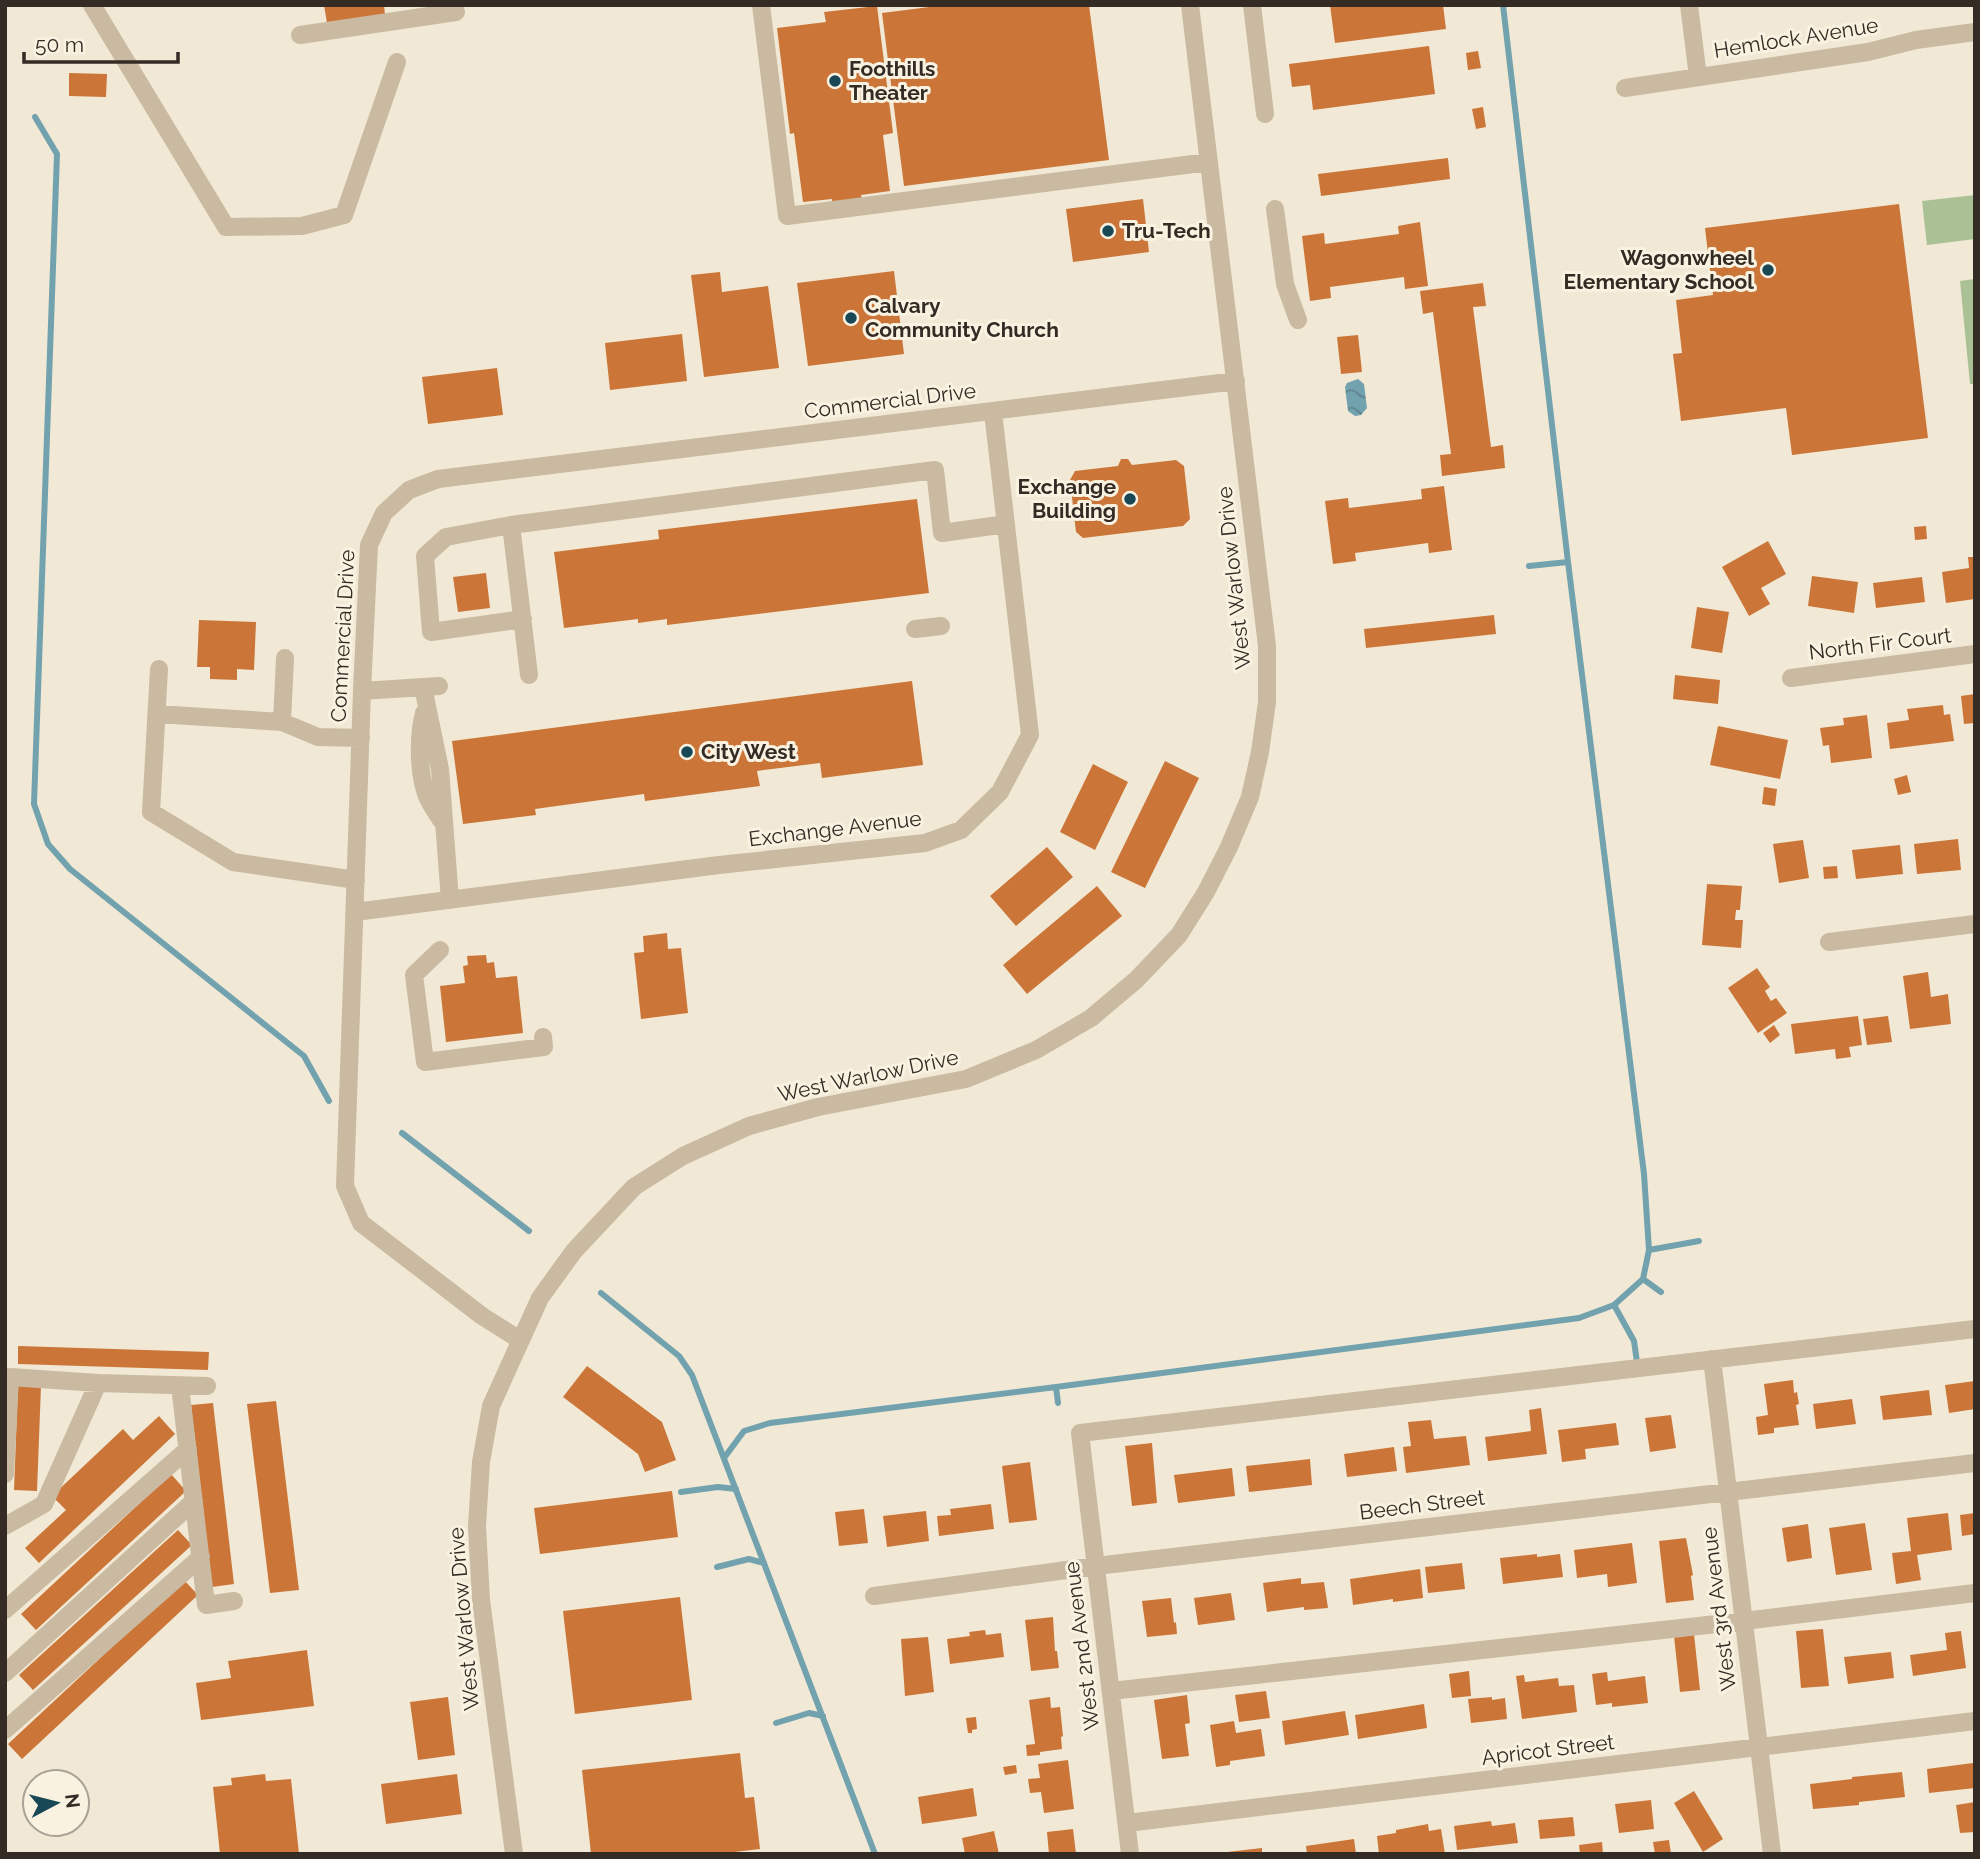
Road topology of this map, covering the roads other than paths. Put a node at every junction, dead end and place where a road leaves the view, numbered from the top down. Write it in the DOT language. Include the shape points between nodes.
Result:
graph roads {
  1 [pos="92,5"];
  2 [pos="761,5"];
  3 [pos="1190,5"];
  4 [pos="1252,5"];
  5 [pos="1689,5"];
  6 [pos="456,12"];
  7 [pos="1975,32"];
  8 [pos="300,35"];
  9 [pos="397,62"];
  10 [pos="1698,77"];
  11 [pos="1625,88"];
  12 [pos="1265,114"];
  13 [pos="1209,162"];
  14 [pos="1275,209"];
  15 [pos="1298,320"];
  16 [pos="1236,381"];
  17 [pos="993,412"];
  18 [pos="1006,524"];
  19 [pos="511,525"];
  20 [pos="523,620"];
  21 [pos="941,626"];
  22 [pos="915,629"];
  23 [pos="1975,654"];
  24 [pos="285,658"];
  25 [pos="159,669"];
  26 [pos="529,676"];
  27 [pos="1791,678"];
  28 [pos="362,691"];
  29 [pos="157,714"];
  30 [pos="282,722"];
  31 [pos="360,738"];
  32 [pos="356,880"];
  33 [pos="450,900"];
  34 [pos="355,912"];
  35 [pos="1975,924"];
  36 [pos="1829,942"];
  37 [pos="440,950"];
  38 [pos="543,1037"];
  39 [pos="1975,1329"];
  40 [pos="520,1340"];
  41 [pos="1712,1359"];
  42 [pos="98,1383"];
  43 [pos="180,1386"];
  44 [pos="207,1386"];
  45 [pos="188,1449"];
  46 [pos="1975,1463"];
  47 [pos="5,1474"];
  48 [pos="1728,1492"];
  49 [pos="194,1501"];
  50 [pos="5,1526"];
  51 [pos="201,1557"];
  52 [pos="1096,1566"];
  53 [pos="1975,1593"];
  54 [pos="874,1596"];
  55 [pos="234,1601"];
  56 [pos="5,1610"];
  57 [pos="1744,1621"];
  58 [pos="5,1673"];
  59 [pos="1111,1691"];
  60 [pos="1975,1721"];
  61 [pos="5,1730"];
  62 [pos="1759,1747"];
  63 [pos="1127,1823"];
  64 [pos="514,1854"];
  65 [pos="1130,1854"];
  66 [pos="1772,1854"];
  1 -- 9 [label="street" via="226,227 302,226 344,215"];
  2 -- 13 [label="street" via="787,216"];
  3 -- 13 [label="street, West Warlow Drive"];
  4 -- 12 [label="street"];
  5 -- 10 [label="street"];
  6 -- 8 [label="street"];
  7 -- 10 [label="street, Hemlock Avenue"];
  10 -- 11 [label="street, Hemlock Avenue"];
  13 -- 16 [label="street, West Warlow Drive"];
  14 -- 15 [label="street" via="1285,284"];
  16 -- 17 [label="street, Commercial Drive"];
  16 -- 40 [label="street, West Warlow Drive" via="1267,646 1267,702 1251,797 1229,848 1179,935 1091,1018 1036,1050 966,1079 818,1107 749,1126 683,1156 634,1187 574,1251 540,1298"];
  17 -- 18 [label="street, Exchange Avenue"];
  17 -- 28 [label="street, Commercial Drive" via="438,479 409,490 384,513 369,545"];
  18 -- 19 [label="street" via="942,533 935,470"];
  18 -- 33 [label="street, Exchange Avenue" via="1030,735 1000,792 961,830 925,843"];
  19 -- 20 [label="street"];
  19 -- 20 [label="street" via="446,537 425,556 430,632"];
  20 -- 26 [label="street"];
  21 -- 22 [label="street"];
  23 -- 27 [label="street, North Fir Court"];
  24 -- 30 [label="street"];
  25 -- 29 [label="street"];
  28 -- 31 [label="street, Commercial Drive"];
  28 -- 33 [label="street" via="429,693"];
  29 -- 30 [label="street"];
  29 -- 32 [label="street" via="150,812 233,862"];
  30 -- 31 [label="street" via="318,737"];
  31 -- 32 [label="street, Commercial Drive"];
  32 -- 34 [label="street, Commercial Drive"];
  33 -- 34 [label="street, Exchange Avenue"];
  34 -- 40 [label="street, Commercial Drive" via="345,1186 362,1223"];
  35 -- 36 [label="street"];
  37 -- 38 [label="street" via="414,975 425,1062 544,1047"];
  39 -- 41 [label="street"];
  40 -- 64 [label="street, West Warlow Drive" via="491,1406 477,1526 481,1600"];
  41 -- 48 [label="street, West 3rd Avenue"];
  41 -- 52 [label="street, West 2nd Avenue" via="1080,1433"];
  42 -- 43 [label="street"];
  42 -- 47 [label="street" via="10,1377"];
  42 -- 50 [label="street" via="44,1504"];
  43 -- 44 [label="street"];
  43 -- 45 [label="street"];
  45 -- 49 [label="street"];
  45 -- 56 [label="street"];
  46 -- 48 [label="street, Beech Street"];
  48 -- 52 [label="street, Beech Street"];
  48 -- 57 [label="street, West 3rd Avenue"];
  49 -- 51 [label="street"];
  49 -- 58 [label="street"];
  51 -- 55 [label="street" via="206,1605"];
  51 -- 61 [label="street"];
  52 -- 54 [label="street, Beech Street"];
  52 -- 59 [label="street, West 2nd Avenue"];
  53 -- 57 [label="street"];
  57 -- 59 [label="street"];
  57 -- 62 [label="street, West 3rd Avenue"];
  59 -- 63 [label="street, West 2nd Avenue"];
  60 -- 62 [label="street, Apricot Street"];
  62 -- 63 [label="street, Apricot Street"];
  62 -- 66 [label="street, West 3rd Avenue"];
  63 -- 65 [label="street, West 2nd Avenue"];
}
